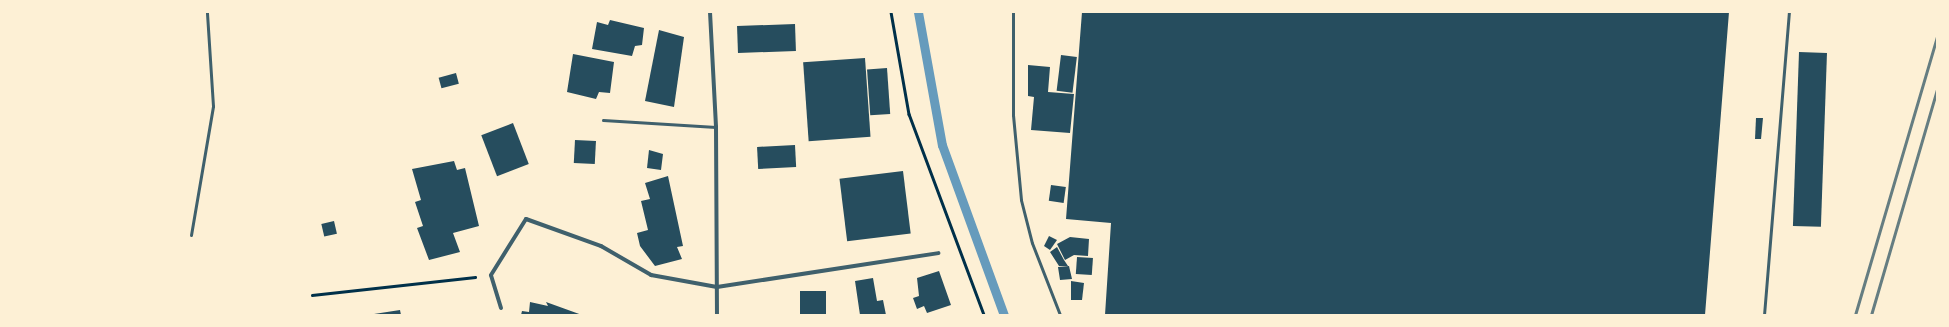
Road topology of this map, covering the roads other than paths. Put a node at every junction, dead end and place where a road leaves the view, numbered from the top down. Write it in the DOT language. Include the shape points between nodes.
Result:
graph roads {
  1 [pos="207,12"];
  2 [pos="710,12"];
  3 [pos="1013,12"];
  4 [pos="1788,12"];
  5 [pos="603,120"];
  6 [pos="716,127"];
  7 [pos="191,235"];
  8 [pos="938,253"];
  9 [pos="717,287"];
  10 [pos="502,308"];
  11 [pos="717,315"];
  12 [pos="1060,315"];
  13 [pos="1764,315"];
  1 -- 7 [label="lane" via="213,106"];
  2 -- 6 [label="street"];
  3 -- 12 [label="lane" via="1013,115 1021,200 1032,243"];
  4 -- 13 [label="lane"];
  5 -- 6 [label="lane"];
  6 -- 9 [label="street"];
  8 -- 9 [label="street"];
  9 -- 10 [label="street" via="651,274 601,246 526,219 491,275"];
  9 -- 11 [label="street"];
}
